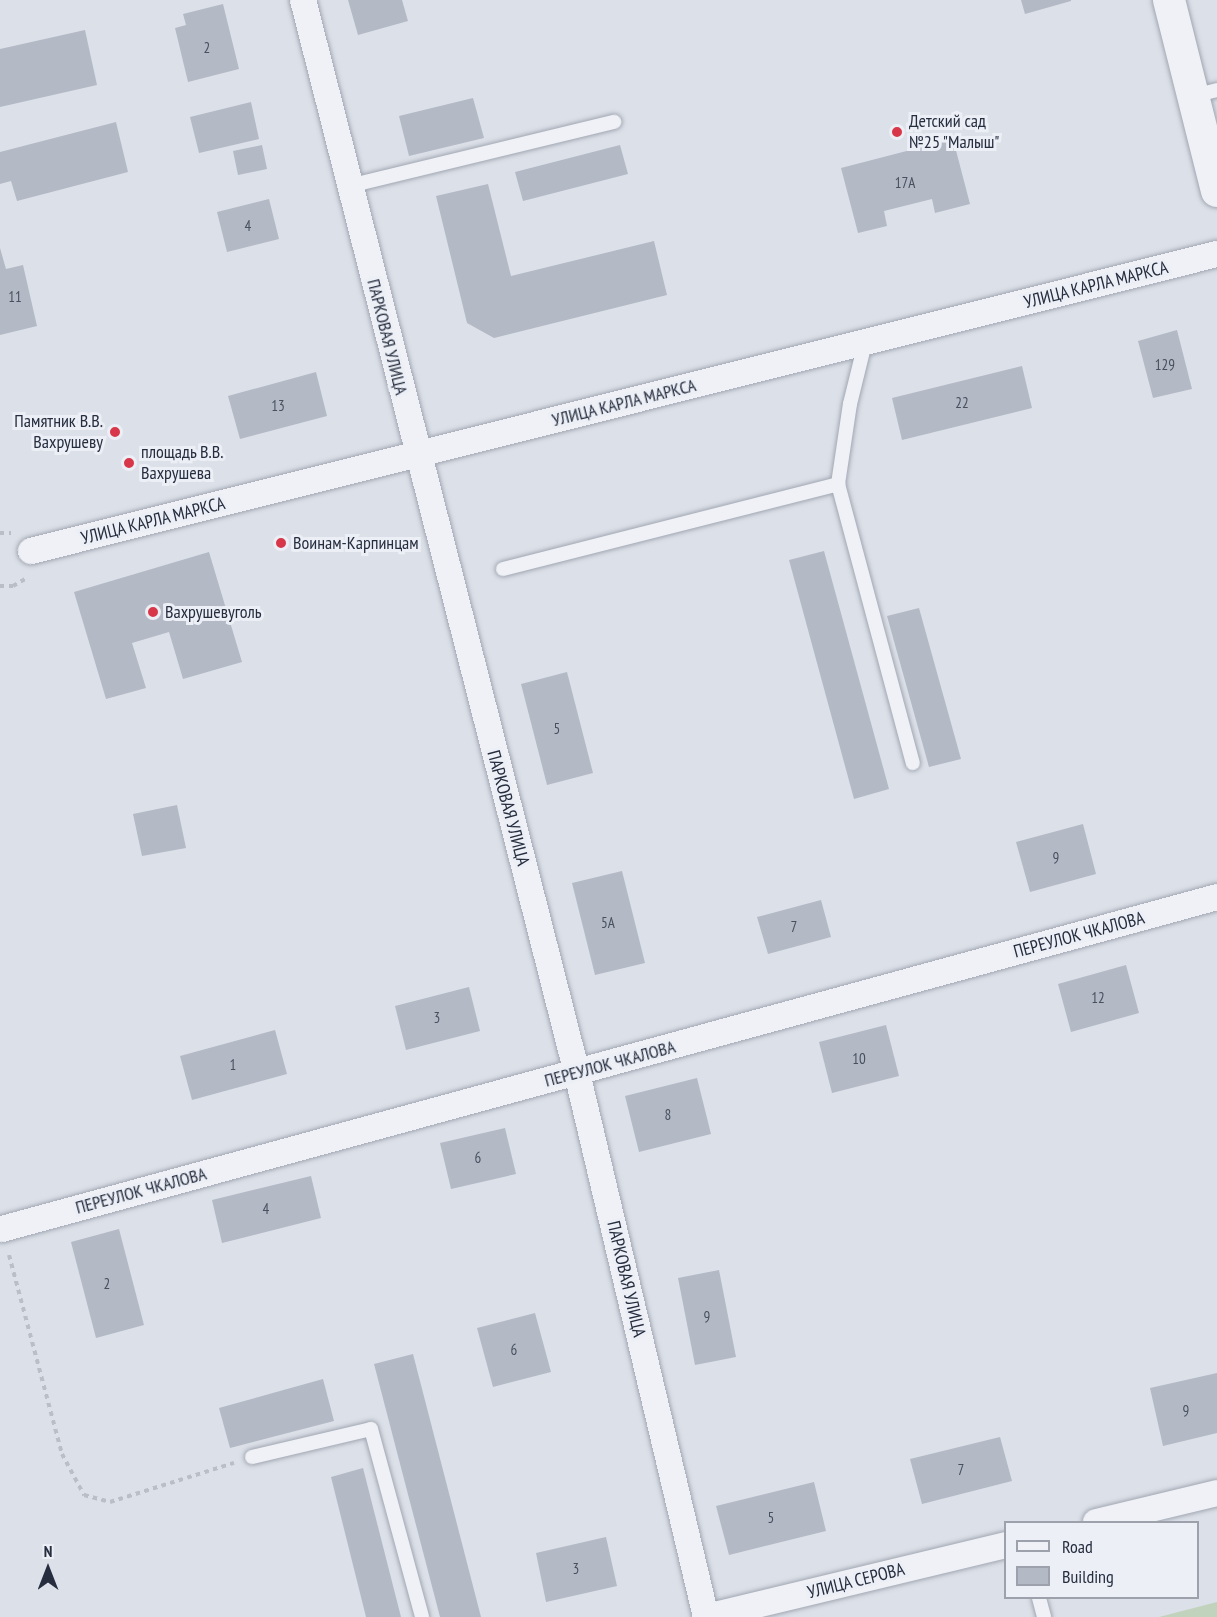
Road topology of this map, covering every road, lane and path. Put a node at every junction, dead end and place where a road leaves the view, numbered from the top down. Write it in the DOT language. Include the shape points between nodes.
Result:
graph roads {
  1 [pos="303,0"];
  2 [pos="1169,0"];
  3 [pos="1205,93"];
  4 [pos="614,122"];
  5 [pos="349,186"];
  6 [pos="1217,191"];
  7 [pos="1217,255"];
  8 [pos="866,343"];
  9 [pos="417,455"];
  10 [pos="838,484"];
  11 [pos="0,533"];
  12 [pos="13,533"];
  13 [pos="31,551"];
  14 [pos="503,569"];
  15 [pos="913,763"];
  16 [pos="1217,897"];
  17 [pos="577,1073"];
  18 [pos="2,1229"];
  19 [pos="252,1457"];
  20 [pos="1217,1493"];
  21 [pos="1100,1521"];
  22 [pos="1004,1545"];
  23 [pos="1038,1599"];
  24 [pos="422,1617"];
  25 [pos="706,1617"];
  26 [pos="1044,1617"];
  1 -- 5 [label="street, ПАРКОВАЯ УЛИЦА"];
  2 -- 3 [label="street"];
  3 -- 6 [label="street"];
  4 -- 5 [label="lane"];
  5 -- 9 [label="street, ПАРКОВАЯ УЛИЦА"];
  7 -- 8 [label="street, УЛИЦА КАРЛА МАРКСА"];
  8 -- 9 [label="street, УЛИЦА КАРЛА МАРКСА"];
  8 -- 10 [label="lane" via="850,404"];
  9 -- 13 [label="street, УЛИЦА КАРЛА МАРКСА"];
  9 -- 17 [label="street, ПАРКОВАЯ УЛИЦА"];
  10 -- 14 [label="lane"];
  10 -- 15 [label="lane"];
  11 -- 12 [label="path"];
  16 -- 17 [label="street, ПЕРЕУЛОК ЧКАЛОВА"];
  17 -- 18 [label="street, ПЕРЕУЛОК ЧКАЛОВА"];
  17 -- 25 [label="street, ПАРКОВАЯ УЛИЦА"];
  18 -- 19 [label="path" via="62,1454 84,1495 110,1502"];
  19 -- 24 [label="lane" via="371,1429"];
  20 -- 21 [label="street"];
  22 -- 25 [label="street, УЛИЦА СЕРОВА"];
  23 -- 26 [label="lane"];
}
